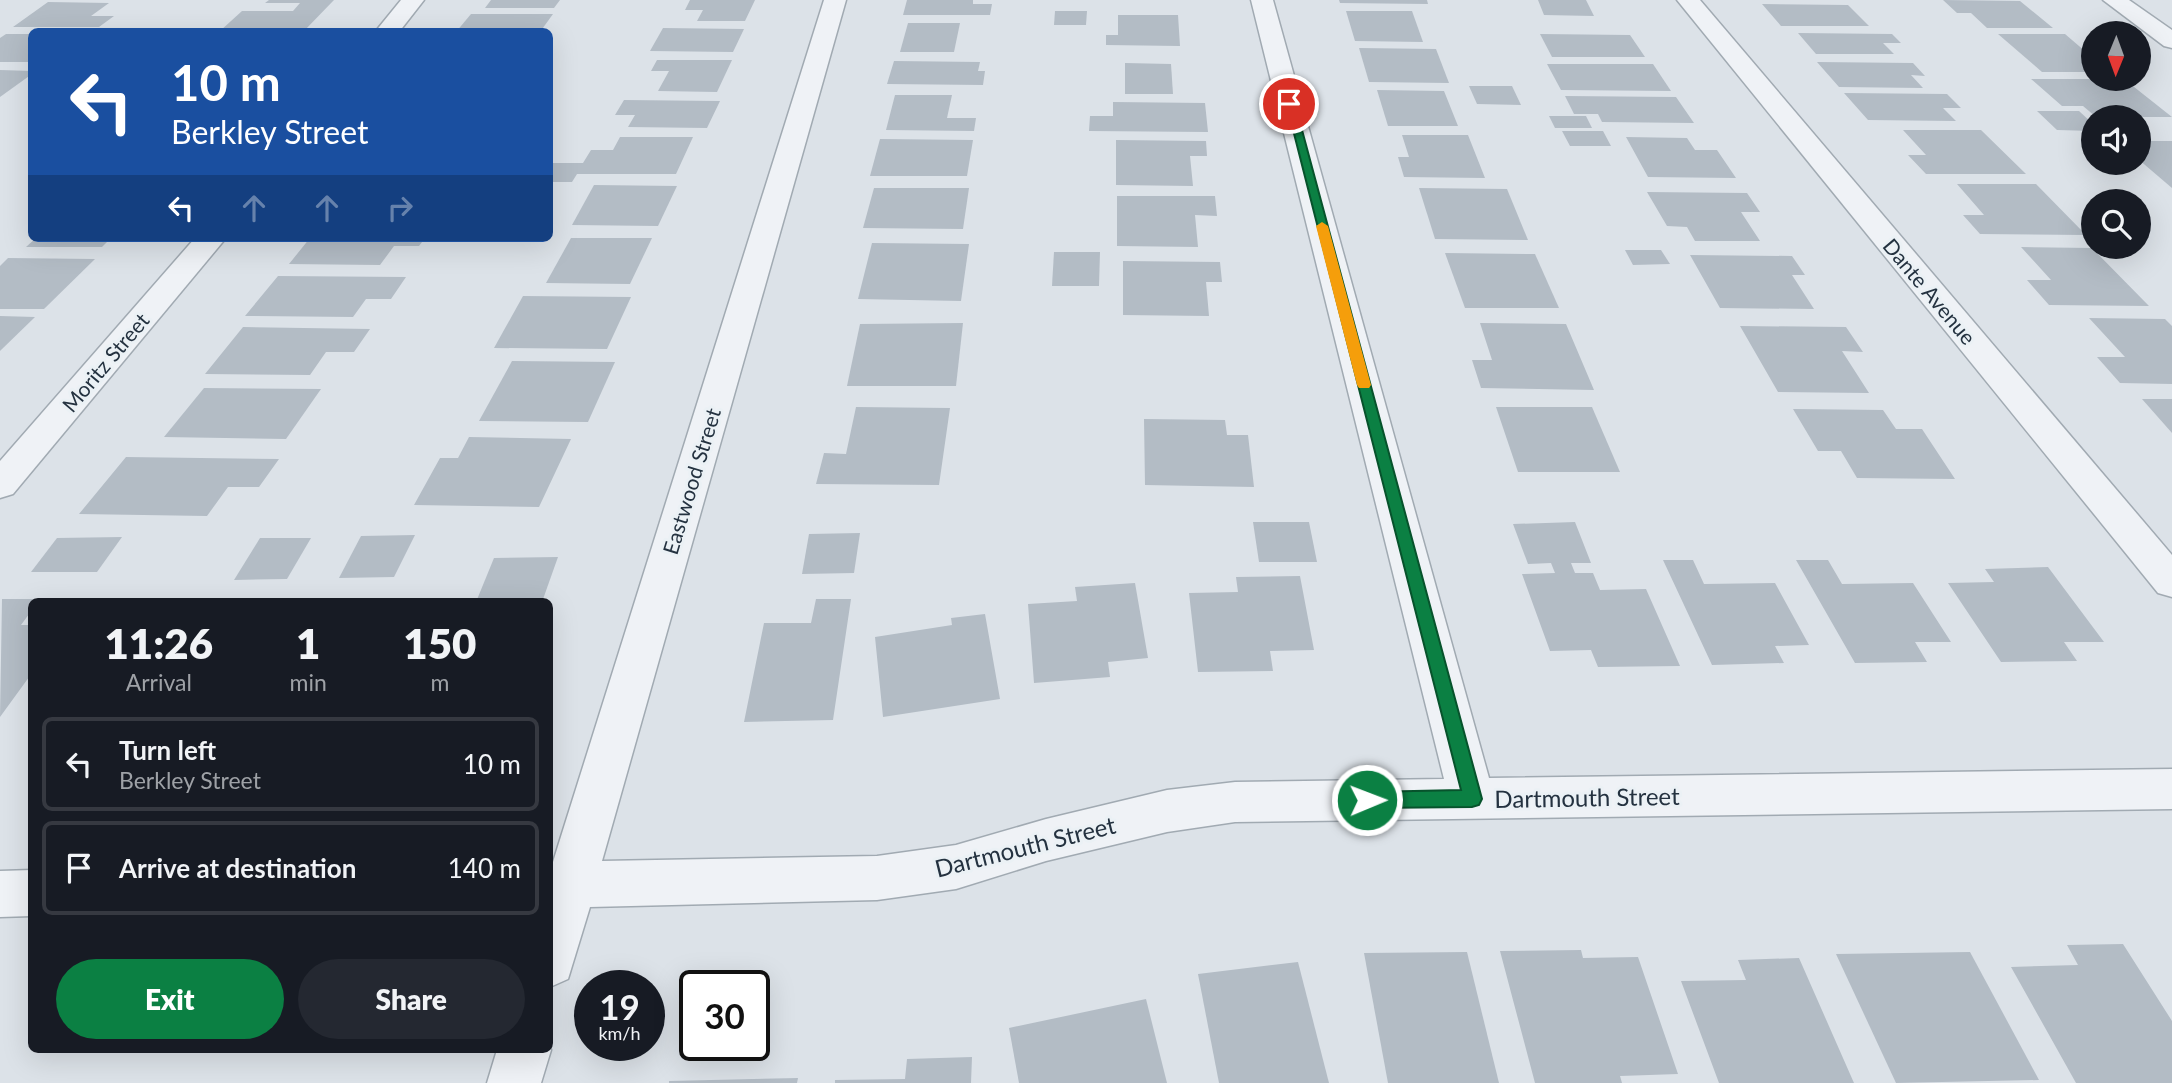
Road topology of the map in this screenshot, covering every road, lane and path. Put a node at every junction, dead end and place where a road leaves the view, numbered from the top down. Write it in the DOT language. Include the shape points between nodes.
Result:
graph roads {
  1 [pos="413,0"];
  2 [pos="835,0"];
  3 [pos="1262,0"];
  4 [pos="1688,0"];
  5 [pos="2114,0"];
  6 [pos="389,28"];
  7 [pos="2172,41"];
  8 [pos="208,242"];
  9 [pos="0,485"];
  10 [pos="2172,582"];
  11 [pos="2172,789"];
  12 [pos="1472,799"];
  13 [pos="561,885"];
  14 [pos="28,893"];
  15 [pos="0,894"];
  16 [pos="553,941"];
  17 [pos="523,1053"];
  18 [pos="514,1083"];
  1 -- 6 [label="street"];
  2 -- 13 [label="street, Eastwood Street"];
  3 -- 12 [label="street"];
  4 -- 10 [label="street, Dante Avenue"];
  5 -- 7 [label="street"];
  8 -- 9 [label="street, Moritz Street"];
  11 -- 12 [label="street, Dartmouth Street"];
  12 -- 13 [label="street, Dartmouth Street" via="1235,802 1167,811 956,867 877,878"];
  13 -- 16 [label="street, Eastwood Street"];
  14 -- 15 [label="street"];
  17 -- 18 [label="street"];
}
